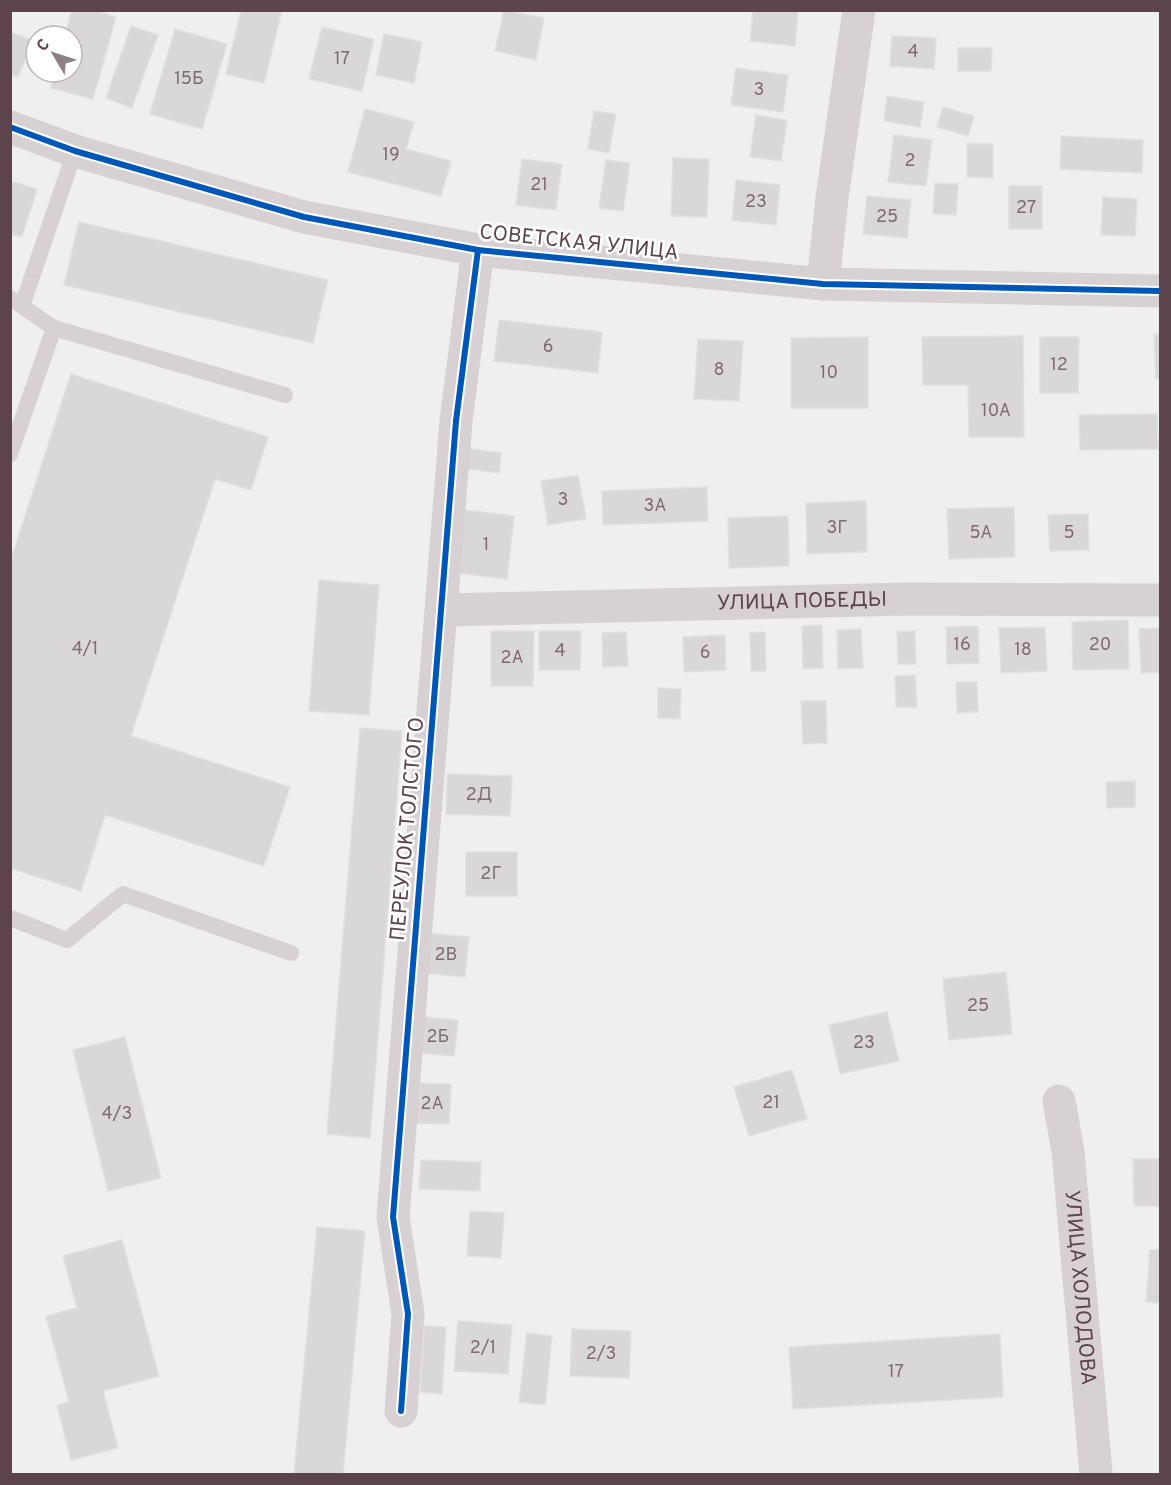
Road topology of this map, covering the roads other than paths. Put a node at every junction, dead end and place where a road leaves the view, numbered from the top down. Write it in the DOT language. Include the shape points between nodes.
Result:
graph roads {
  1 [pos="859,10"];
  2 [pos="10,127"];
  3 [pos="75,151"];
  4 [pos="478,250"];
  5 [pos="823,284"];
  6 [pos="1161,291"];
  7 [pos="16,302"];
  8 [pos="54,328"];
  9 [pos="285,395"];
  10 [pos="10,454"];
  11 [pos="1161,600"];
  12 [pos="442,610"];
  13 [pos="10,918"];
  14 [pos="291,953"];
  15 [pos="1059,1101"];
  16 [pos="401,1411"];
  17 [pos="1096,1474"];
  1 -- 5 [label="street"];
  2 -- 3 [label="street, СОВЕТСКАЯ УЛИЦА"];
  3 -- 4 [label="street, СОВЕТСКАЯ УЛИЦА" via="304,217"];
  3 -- 7 [label="lane"];
  4 -- 5 [label="street, СОВЕТСКАЯ УЛИЦА"];
  4 -- 12 [label="street, ПЕРЕУЛОК ТОЛСТОГО" via="456,421"];
  5 -- 6 [label="street, СОВЕТСКАЯ УЛИЦА"];
  7 -- 8 [label="lane"];
  8 -- 9 [label="lane"];
  8 -- 10 [label="lane"];
  11 -- 12 [label="street, УЛИЦА ПОБЕДЫ" via="908,599"];
  12 -- 16 [label="street, ПЕРЕУЛОК ТОЛСТОГО" via="393,1217 408,1314"];
  13 -- 14 [label="lane" via="67,940 123,894"];
  15 -- 17 [label="street, УЛИЦА ХОЛОДОВА" via="1068,1151"];
}
